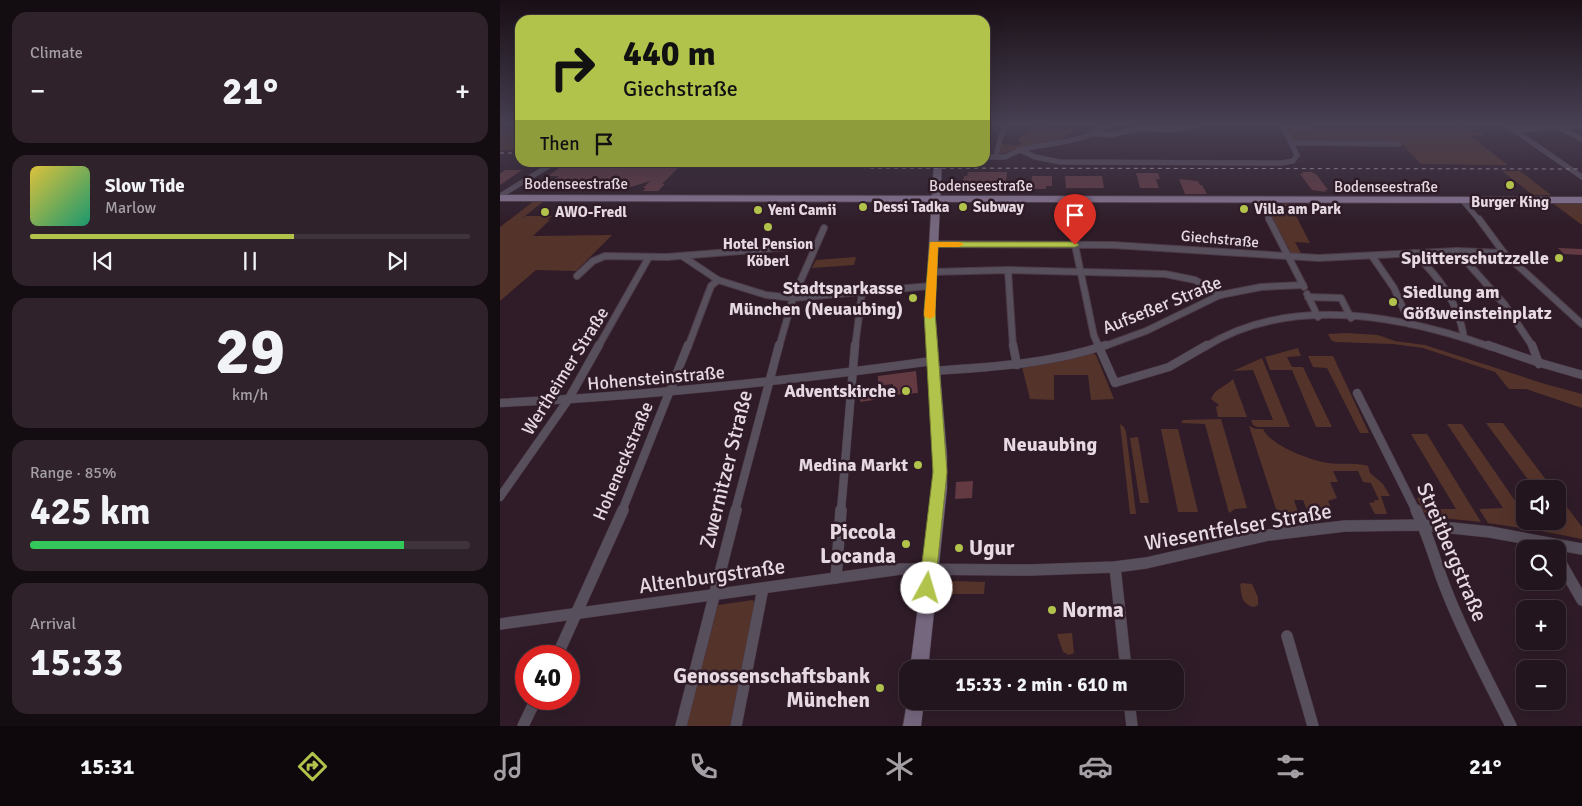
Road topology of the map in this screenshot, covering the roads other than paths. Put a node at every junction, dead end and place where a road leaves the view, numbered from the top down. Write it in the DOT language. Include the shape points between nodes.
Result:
graph roads {
  1 [pos="1033,157"];
  2 [pos="1297,157"];
  3 [pos="1553,157"];
  4 [pos="547,167"];
  5 [pos="938,167"];
  6 [pos="1582,177"];
  7 [pos="500,197"];
  8 [pos="938,199"];
  9 [pos="1259,200"];
  10 [pos="1462,200"];
  11 [pos="1582,200"];
  12 [pos="824,228"];
  13 [pos="933,244"];
  14 [pos="816,245"];
  15 [pos="1075,245"];
  16 [pos="1457,251"];
  17 [pos="1414,253"];
  18 [pos="1504,253"];
  19 [pos="682,256"];
  20 [pos="1372,256"];
  21 [pos="649,257"];
  22 [pos="1289,258"];
  23 [pos="1008,270"];
  24 [pos="1080,271"];
  25 [pos="930,272"];
  26 [pos="576,276"];
  27 [pos="718,280"];
  28 [pos="930,286"];
  29 [pos="1305,290"];
  30 [pos="862,292"];
  31 [pos="1221,295"];
  32 [pos="793,298"];
  33 [pos="1318,317"];
  34 [pos="1351,318"];
  35 [pos="1410,324"];
  36 [pos="1582,324"];
  37 [pos="1464,337"];
  38 [pos="1098,348"];
  39 [pos="1017,364"];
  40 [pos="1538,364"];
  41 [pos="933,366"];
  42 [pos="851,373"];
  43 [pos="1582,375"];
  44 [pos="768,383"];
  45 [pos="671,392"];
  46 [pos="1357,393"];
  47 [pos="568,400"];
  48 [pos="500,403"];
  49 [pos="500,497"];
  50 [pos="1423,526"];
  51 [pos="1524,540"];
  52 [pos="1566,548"];
  53 [pos="1582,549"];
  54 [pos="1116,567"];
  55 [pos="929,569"];
  56 [pos="1566,572"];
  57 [pos="836,578"];
  58 [pos="764,588"];
  59 [pos="715,594"];
  60 [pos="1582,600"];
  61 [pos="578,614"];
  62 [pos="500,624"];
  63 [pos="1287,636"];
  64 [pos="562,645"];
  65 [pos="920,660"];
  66 [pos="1125,660"];
  67 [pos="531,710"];
  68 [pos="914,710"];
  69 [pos="1130,710"];
  70 [pos="523,726"];
  71 [pos="681,726"];
  72 [pos="736,726"];
  73 [pos="912,726"];
  74 [pos="1132,726"];
  75 [pos="1313,726"];
  76 [pos="1511,726"];
  1 -- 2 [label="street" via="1060,162 1281,163"];
  3 -- 6 [label="street"];
  4 -- 7 [label="street"];
  5 -- 8 [label="street"];
  7 -- 8 [label="main road, Bodenseestraße"];
  8 -- 9 [label="main road, Bodenseestraße"];
  8 -- 13 [label="street"];
  9 -- 10 [label="main road, Bodenseestraße"];
  9 -- 22 [label="street"];
  10 -- 11 [label="main road, Bodenseestraße"];
  10 -- 18 [label="street"];
  12 -- 14 [label="street, Zwernitzer Straße"];
  13 -- 15 [label="street, Giechstraße"];
  13 -- 25 [label="street"];
  14 -- 19 [label="street"];
  14 -- 32 [label="street, Zwernitzer Straße"];
  15 -- 22 [label="street, Giechstraße" via="1162,247"];
  15 -- 24 [label="street"];
  16 -- 17 [label="street, Giechstraße"];
  16 -- 18 [label="street, Giechstraße"];
  16 -- 40 [label="street" via="1524,332"];
  17 -- 20 [label="street, Giechstraße"];
  17 -- 37 [label="street" via="1454,301"];
  18 -- 36 [label="street"];
  19 -- 21 [label="street"];
  19 -- 27 [label="street"];
  20 -- 22 [label="street, Giechstraße"];
  20 -- 35 [label="street" via="1394,286"];
  21 -- 26 [label="street" via="601,257"];
  21 -- 47 [label="street, Wertheimer Straße"];
  22 -- 29 [label="street"];
  23 -- 24 [label="street"];
  23 -- 25 [label="street"];
  23 -- 39 [label="street"];
  24 -- 31 [label="street" via="1182,276 1208,284"];
  24 -- 38 [label="street"];
  25 -- 28 [label="street"];
  27 -- 32 [label="street" via="766,295"];
  27 -- 45 [label="street, Hoheneckstraße" via="711,286"];
  28 -- 30 [label="street"];
  28 -- 41 [label="street"];
  29 -- 31 [label="street, Aufseßer Straße" via="1284,285 1253,287"];
  29 -- 33 [label="street"];
  29 -- 34 [label="street, Aufseßer Straße" via="1341,298"];
  30 -- 32 [label="street"];
  30 -- 42 [label="street"];
  31 -- 38 [label="street, Aufseßer Straße" via="1151,328"];
  32 -- 44 [label="street, Zwernitzer Straße"];
  33 -- 34 [label="street"];
  33 -- 38 [label="street" via="1274,320 1247,326 1170,366 1115,383"];
  34 -- 35 [label="street"];
  35 -- 37 [label="street"];
  37 -- 40 [label="street"];
  38 -- 39 [label="street, Aufseßer Straße"];
  39 -- 41 [label="street, Aufseßer Straße"];
  40 -- 43 [label="street"];
  41 -- 42 [label="street, Hohensteinstraße"];
  41 -- 55 [label="street" via="940,472"];
  42 -- 44 [label="street, Hohensteinstraße"];
  42 -- 57 [label="street"];
  44 -- 45 [label="street, Hohensteinstraße"];
  44 -- 59 [label="street, Zwernitzer Straße"];
  45 -- 47 [label="street, Hohensteinstraße"];
  45 -- 61 [label="street, Hoheneckstraße"];
  46 -- 50 [label="street, Streitbergstraße"];
  47 -- 48 [label="street, Hohensteinstraße"];
  47 -- 49 [label="street, Wertheimer Straße"];
  50 -- 51 [label="street, Wiesentfelser Straße" via="1490,532"];
  50 -- 54 [label="street, Wiesentfelser Straße" via="1345,526 1282,533"];
  50 -- 76 [label="street, Streitbergstraße" via="1447,593"];
  52 -- 53 [label="street, Wiesentfelser Straße"];
  54 -- 55 [label="street, Wiesentfelser Straße"];
  54 -- 66 [label="street"];
  55 -- 57 [label="street, Altenburgstraße" via="901,569"];
  55 -- 65 [label="street"];
  56 -- 60 [label="street"];
  57 -- 58 [label="street, Altenburgstraße"];
  58 -- 59 [label="street, Altenburgstraße"];
  58 -- 72 [label="street"];
  59 -- 61 [label="street, Altenburgstraße"];
  59 -- 71 [label="street, Zwernitzer Straße"];
  61 -- 62 [label="street, Altenburgstraße"];
  61 -- 64 [label="street, Hoheneckstraße"];
  63 -- 75 [label="street"];
  67 -- 70 [label="street"];
  68 -- 73 [label="street"];
  69 -- 74 [label="street"];
}
